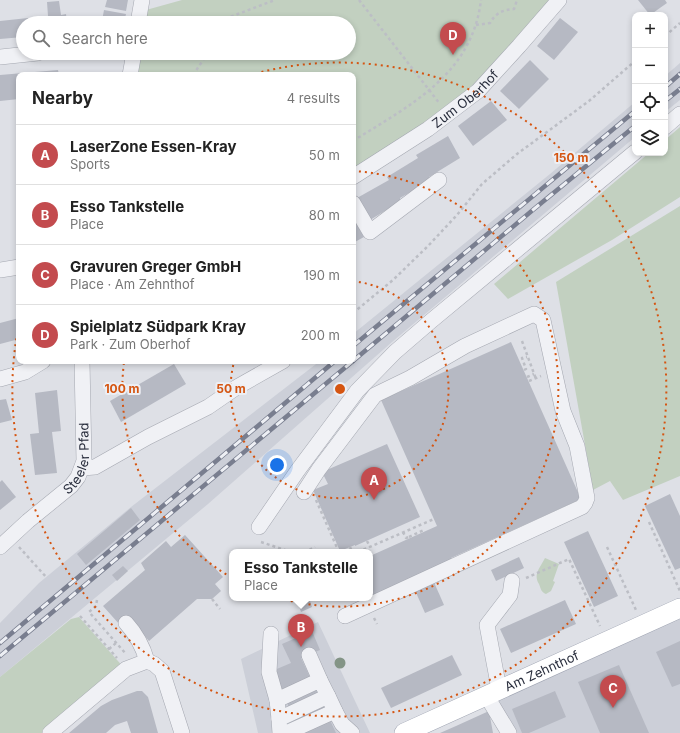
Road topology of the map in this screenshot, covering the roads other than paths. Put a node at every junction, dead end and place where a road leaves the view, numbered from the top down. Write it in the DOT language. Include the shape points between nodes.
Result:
graph roads {
  1 [pos="142,0"];
  2 [pos="559,0"];
  3 [pos="139,16"];
  4 [pos="16,55"];
  5 [pos="0,57"];
  6 [pos="133,60"];
  7 [pos="131,72"];
  8 [pos="680,114"];
  9 [pos="668,124"];
  10 [pos="632,154"];
  11 [pos="356,175"];
  12 [pos="439,180"];
  13 [pos="356,208"];
  14 [pos="16,267"];
  15 [pos="0,270"];
  16 [pos="38,364"];
  17 [pos="82,364"];
  18 [pos="278,364"];
  19 [pos="0,378"];
  20 [pos="82,468"];
  21 [pos="309,494"];
  22 [pos="258,527"];
  23 [pos="5,542"];
  24 [pos="511,582"];
  25 [pos="680,608"];
  26 [pos="345,616"];
  27 [pos="126,623"];
  28 [pos="272,634"];
  29 [pos="309,655"];
  30 [pos="136,665"];
  31 [pos="320,680"];
  32 [pos="492,692"];
  33 [pos="328,696"];
  34 [pos="277,700"];
  35 [pos="334,711"];
  36 [pos="279,726"];
  37 [pos="50,733"];
  38 [pos="182,733"];
  39 [pos="286,733"];
  40 [pos="352,733"];
  41 [pos="404,733"];
  42 [pos="509,733"];
  1 -- 3 [label="street"];
  2 -- 11 [label="street, Zum Oberhof" via="478,91 428,129"];
  4 -- 5 [label="street"];
  6 -- 7 [label="street"];
  8 -- 9 [label="street"];
  10 -- 22 [label="street" via="395,352 357,391"];
  12 -- 13 [label="street" via="370,232"];
  14 -- 15 [label="street"];
  16 -- 19 [label="street" via="25,372"];
  17 -- 20 [label="street, Steeler Pfad"];
  18 -- 20 [label="street" via="208,407 96,467"];
  20 -- 23 [label="street, Steeler Pfad" via="71,486"];
  21 -- 26 [label="street" via="319,469 375,395 465,346 534,314 543,320 563,411 577,446 587,498 585,503 582,507"];
  24 -- 32 [label="street" via="510,595 487,625"];
  25 -- 32 [label="main road, Am Zehnthof"];
  27 -- 30 [label="street" via="144,652"];
  28 -- 34 [label="street" via="269,672"];
  29 -- 31 [label="street"];
  30 -- 37 [label="street"];
  30 -- 38 [label="street" via="154,664 162,671"];
  31 -- 33 [label="street"];
  31 -- 34 [label="street"];
  32 -- 41 [label="main road, Am Zehnthof"];
  32 -- 42 [label="street"];
  33 -- 35 [label="street"];
  33 -- 36 [label="street"];
  34 -- 36 [label="street"];
  35 -- 39 [label="street"];
  35 -- 40 [label="street" via="342,724"];
}
